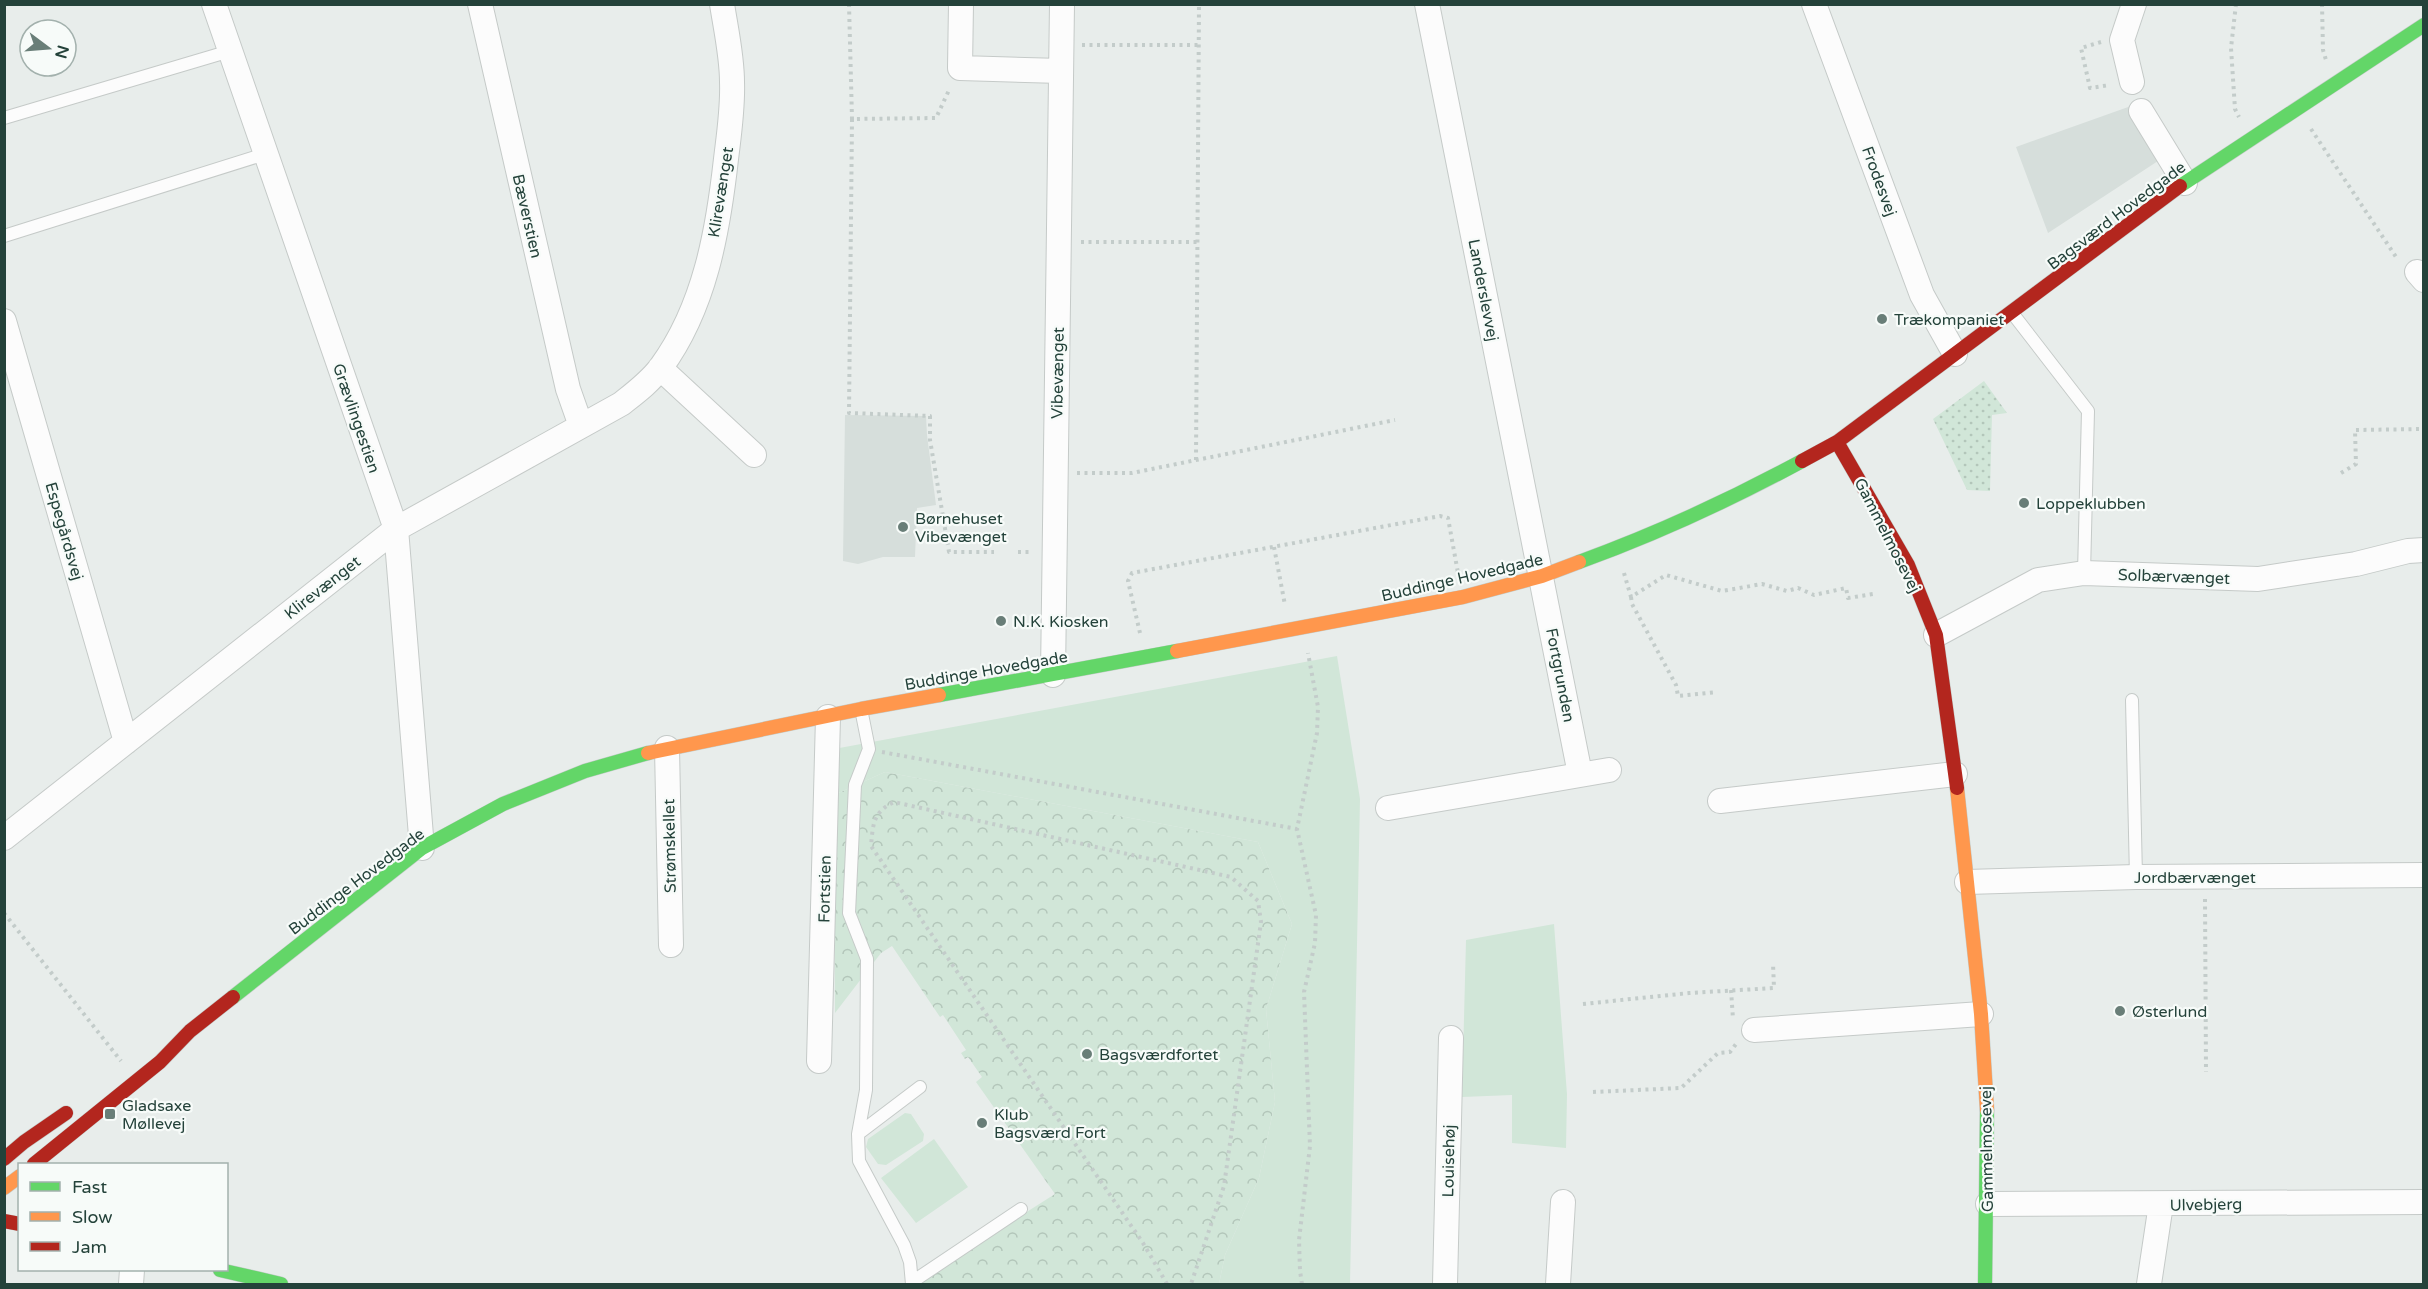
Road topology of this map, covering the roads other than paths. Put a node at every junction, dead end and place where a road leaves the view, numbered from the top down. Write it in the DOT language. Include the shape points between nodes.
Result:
graph roads {
  1 [pos="214,4"];
  2 [pos="480,4"];
  3 [pos="722,4"];
  4 [pos="961,4"];
  5 [pos="1062,4"];
  6 [pos="1427,4"];
  7 [pos="1814,4"];
  8 [pos="2134,4"];
  9 [pos="2424,25"];
  10 [pos="230,51"];
  11 [pos="1061,71"];
  12 [pos="2132,82"];
  13 [pos="2141,111"];
  14 [pos="4,118"];
  15 [pos="265,154"];
  16 [pos="2186,183"];
  17 [pos="4,236"];
  18 [pos="2012,313"];
  19 [pos="4,321"];
  20 [pos="1955,354"];
  21 [pos="660,368"];
  22 [pos="581,426"];
  23 [pos="1838,442"];
  24 [pos="754,455"];
  25 [pos="396,529"];
  26 [pos="2424,550"];
  27 [pos="2084,573"];
  28 [pos="1542,576"];
  29 [pos="1936,635"];
  30 [pos="1053,675"];
  31 [pos="2132,700"];
  32 [pos="861,709"];
  33 [pos="828,717"];
  34 [pos="126,742"];
  35 [pos="667,748"];
  36 [pos="1609,770"];
  37 [pos="1580,774"];
  38 [pos="1955,774"];
  39 [pos="1720,801"];
  40 [pos="1388,808"];
  41 [pos="4,838"];
  42 [pos="422,848"];
  43 [pos="2424,875"];
  44 [pos="2136,877"];
  45 [pos="1967,882"];
  46 [pos="672,945"];
  47 [pos="1981,1014"];
  48 [pos="190,1031"];
  49 [pos="1745,1037"];
  50 [pos="1451,1038"];
  51 [pos="819,1061"];
  52 [pos="128,1070"];
  53 [pos="920,1087"];
  54 [pos="81,1103"];
  55 [pos="858,1134"];
  56 [pos="4,1159"];
  57 [pos="34,1163"];
  58 [pos="18,1178"];
  59 [pos="4,1188"];
  60 [pos="1563,1202"];
  61 [pos="2424,1202"];
  62 [pos="1988,1204"];
  63 [pos="2160,1204"];
  64 [pos="1021,1209"];
  65 [pos="228,1271"];
  66 [pos="912,1283"];
  67 [pos="280,1284"];
  68 [pos="1445,1284"];
  69 [pos="1558,1284"];
  70 [pos="1985,1284"];
  71 [pos="2149,1284"];
  1 -- 10 [label="street, Grævlingestien"];
  2 -- 22 [label="street, Bæverstien" via="568,389"];
  3 -- 21 [label="street, Klirevænget" via="732,80 720,218 698,297"];
  4 -- 11 [label="street" via="960,68"];
  5 -- 11 [label="street, Vibevænget"];
  6 -- 28 [label="street, Landerslevvej"];
  7 -- 20 [label="street, Frodesvej" via="1922,295"];
  8 -- 12 [label="street" via="2122,40"];
  9 -- 16 [label="street, Bagsværd Hovedgade"];
  10 -- 14 [label="lane"];
  10 -- 15 [label="street, Grævlingestien"];
  11 -- 30 [label="street, Vibevænget"];
  13 -- 16 [label="street"];
  15 -- 17 [label="lane"];
  15 -- 25 [label="street, Grævlingestien"];
  16 -- 18 [label="street, Bagsværd Hovedgade"];
  18 -- 20 [label="street, Bagsværd Hovedgade"];
  18 -- 27 [label="lane" via="2088,411"];
  19 -- 34 [label="street, Espegårdsvej"];
  20 -- 23 [label="street, Bagsværd Hovedgade"];
  21 -- 22 [label="street, Klirevænget" via="621,404"];
  21 -- 24 [label="street"];
  22 -- 25 [label="street, Klirevænget"];
  23 -- 28 [label="street, Buddinge Hovedgade" via="1742,494"];
  23 -- 29 [label="street, Gammelmosevej" via="1908,565"];
  25 -- 34 [label="street, Klirevænget"];
  25 -- 42 [label="street, Grævlingestien"];
  26 -- 27 [label="street, Solbærvænget" via="2258,579"];
  27 -- 29 [label="street, Solbærvænget" via="2038,580"];
  28 -- 30 [label="street, Buddinge Hovedgade" via="1463,597"];
  28 -- 37 [label="street, Fortgrunden"];
  29 -- 38 [label="street, Gammelmosevej"];
  30 -- 32 [label="street, Buddinge Hovedgade"];
  31 -- 44 [label="lane"];
  32 -- 33 [label="street, Buddinge Hovedgade"];
  32 -- 55 [label="lane" via="869,749 855,785 849,913 867,959 867,1090"];
  33 -- 35 [label="street, Buddinge Hovedgade"];
  33 -- 51 [label="street, Fortstien"];
  34 -- 41 [label="street, Klirevænget"];
  35 -- 42 [label="street, Buddinge Hovedgade" via="585,771 503,804"];
  35 -- 46 [label="street, Strømskellet"];
  36 -- 37 [label="street"];
  37 -- 40 [label="street"];
  38 -- 39 [label="street"];
  38 -- 45 [label="street, Gammelmosevej"];
  42 -- 48 [label="street, Buddinge Hovedgade"];
  43 -- 44 [label="street, Jordbærvænget"];
  44 -- 45 [label="street, Jordbærvænget"];
  45 -- 47 [label="street, Gammelmosevej"];
  47 -- 49 [label="street"];
  47 -- 62 [label="street, Gammelmosevej"];
  48 -- 52 [label="street, Buddinge Hovedgade"];
  48 -- 57 [label="street, Buddinge Hovedgade" via="160,1062"];
  50 -- 68 [label="street, Louisehøj"];
  53 -- 55 [label="lane"];
  54 -- 56 [label="street"];
  55 -- 66 [label="lane" via="859,1161 904,1245"];
  58 -- 59 [label="street"];
  60 -- 69 [label="street"];
  61 -- 63 [label="street, Ulvebjerg"];
  62 -- 63 [label="street, Ulvebjerg"];
  62 -- 70 [label="street, Gammelmosevej"];
  63 -- 71 [label="street"];
  64 -- 66 [label="lane"];
  65 -- 67 [label="street"];
}
